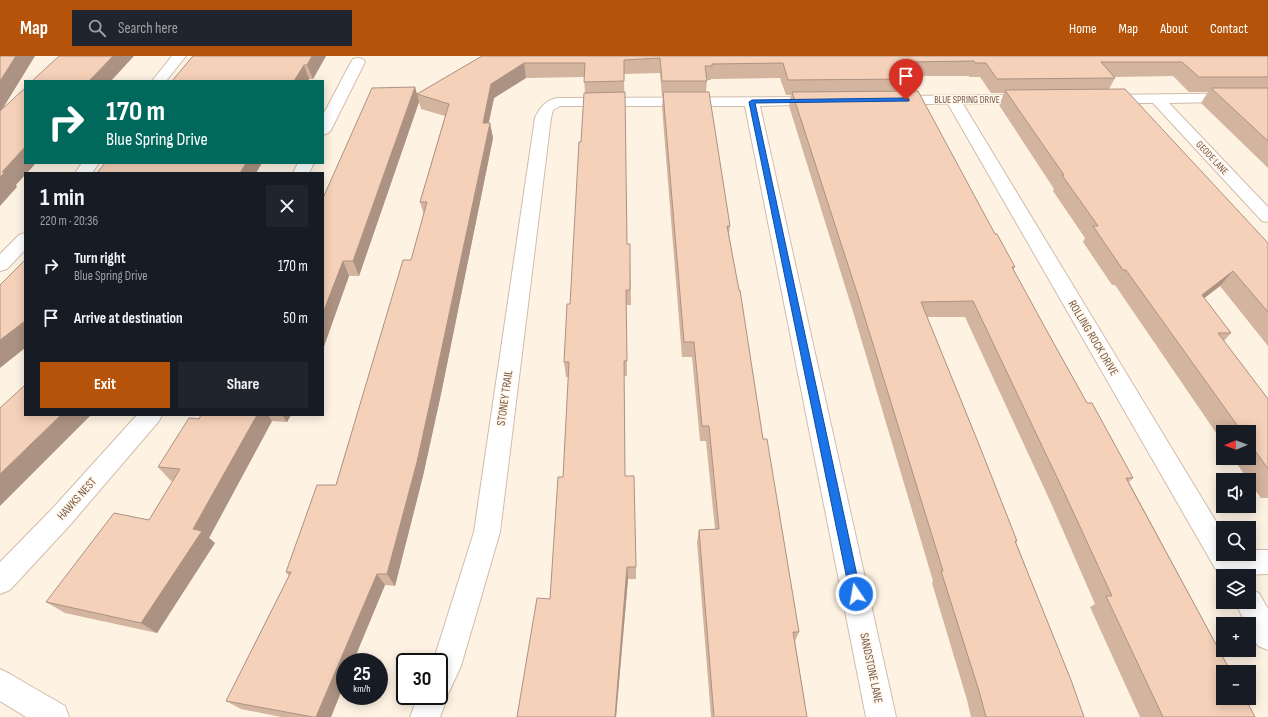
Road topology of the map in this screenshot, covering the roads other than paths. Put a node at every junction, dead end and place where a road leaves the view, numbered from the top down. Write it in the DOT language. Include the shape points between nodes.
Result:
graph roads {
  1 [pos="179,56"];
  2 [pos="358,62"];
  3 [pos="160,80"];
  4 [pos="1268,97"];
  5 [pos="1157,98"];
  6 [pos="1047,99"];
  7 [pos="1094,99"];
  8 [pos="876,100"];
  9 [pos="953,100"];
  10 [pos="837,101"];
  11 [pos="752,102"];
  12 [pos="324,128"];
  13 [pos="90,164"];
  14 [pos="84,172"];
  15 [pos="1268,217"];
  16 [pos="24,241"];
  17 [pos="0,265"];
  18 [pos="150,416"];
  19 [pos="1268,562"];
  20 [pos="1230,569"];
  21 [pos="0,581"];
  22 [pos="1253,609"];
  23 [pos="1268,636"];
  24 [pos="448,659"];
  25 [pos="0,684"];
  26 [pos="429,705"];
  27 [pos="54,717"];
  28 [pos="424,717"];
  29 [pos="881,717"];
  1 -- 3 [label="street"];
  2 -- 12 [label="street"];
  4 -- 5 [label="street"];
  5 -- 7 [label="street"];
  5 -- 15 [label="street, GEODE LANE"];
  6 -- 9 [label="street, BLUE SPRING DRIVE"];
  8 -- 9 [label="street, BLUE SPRING DRIVE"];
  9 -- 20 [label="street, ROLLING ROCK DRIVE"];
  10 -- 11 [label="street"];
  11 -- 24 [label="street, STONEY TRAIL" via="556,102 547,108 543,118 487,532"];
  11 -- 29 [label="street, SANDSTONE LANE"];
  13 -- 14 [label="street"];
  16 -- 17 [label="street"];
  18 -- 21 [label="street, HAWKS NEST" via="61,517"];
  19 -- 20 [label="street"];
  22 -- 23 [label="street"];
  25 -- 27 [label="street"];
  26 -- 28 [label="street"];
}
